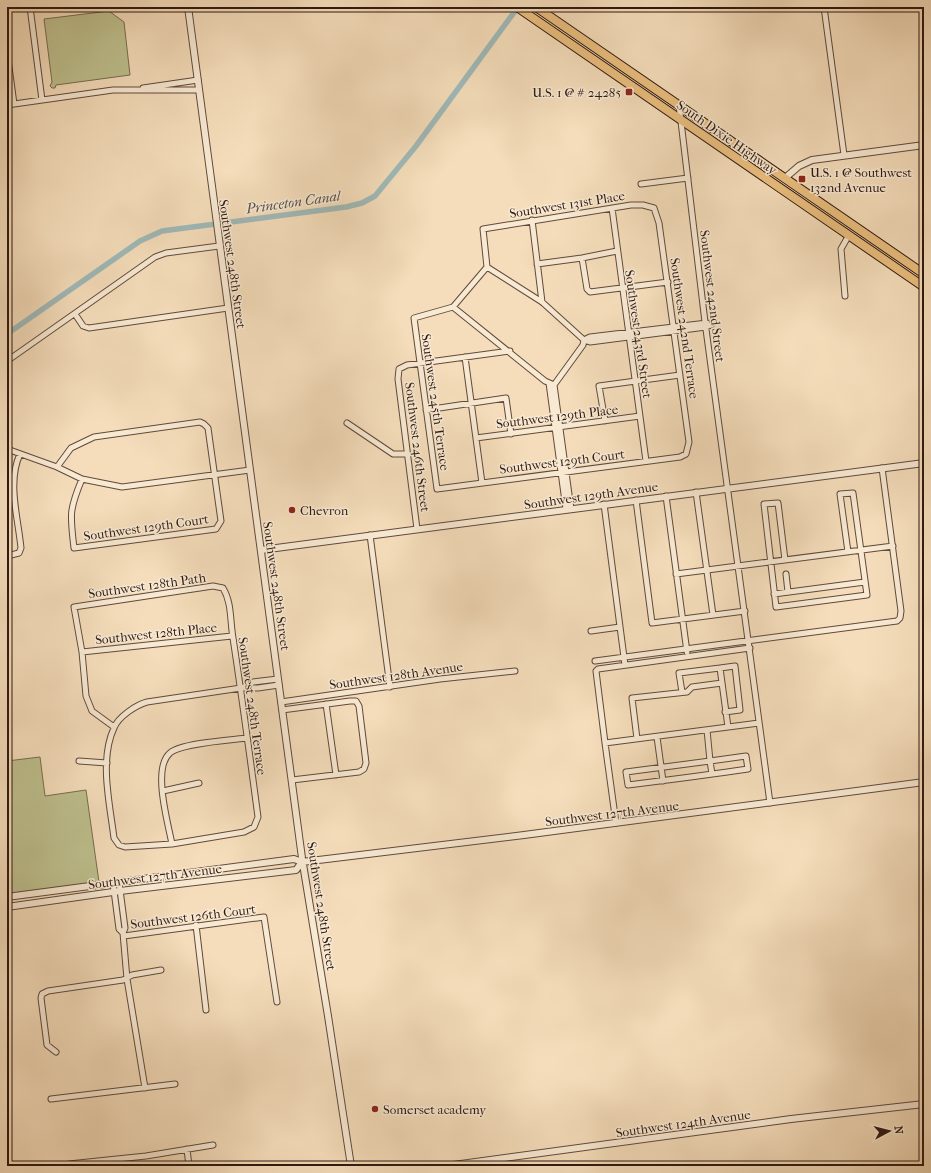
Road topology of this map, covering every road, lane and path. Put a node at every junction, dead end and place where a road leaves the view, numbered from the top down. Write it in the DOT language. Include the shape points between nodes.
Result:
graph roads {
  1 [pos="30,7"];
  2 [pos="188,7"];
  3 [pos="517,7"];
  4 [pos="536,7"];
  5 [pos="824,7"];
  6 [pos="573,45"];
  7 [pos="7,52"];
  8 [pos="198,80"];
  9 [pos="649,84"];
  10 [pos="136,90"];
  11 [pos="199,90"];
  12 [pos="42,100"];
  13 [pos="14,104"];
  14 [pos="7,105"];
  15 [pos="679,105"];
  16 [pos="681,120"];
  17 [pos="924,145"];
  18 [pos="722,148"];
  19 [pos="844,156"];
  20 [pos="688,178"];
  21 [pos="785,178"];
  22 [pos="641,184"];
  23 [pos="612,208"];
  24 [pos="654,208"];
  25 [pos="532,220"];
  26 [pos="849,235"];
  27 [pos="219,246"];
  28 [pos="617,251"];
  29 [pos="582,258"];
  30 [pos="537,264"];
  31 [pos="487,267"];
  32 [pos="924,274"];
  33 [pos="668,282"];
  34 [pos="924,287"];
  35 [pos="622,288"];
  36 [pos="845,296"];
  37 [pos="542,302"];
  38 [pos="453,307"];
  39 [pos="228,308"];
  40 [pos="75,314"];
  41 [pos="706,325"];
  42 [pos="674,329"];
  43 [pos="628,335"];
  44 [pos="584,340"];
  45 [pos="510,351"];
  46 [pos="465,357"];
  47 [pos="7,361"];
  48 [pos="420,364"];
  49 [pos="680,375"];
  50 [pos="634,381"];
  51 [pos="551,384"];
  52 [pos="472,403"];
  53 [pos="426,410"];
  54 [pos="640,416"];
  55 [pos="605,421"];
  56 [pos="347,423"];
  57 [pos="557,427"];
  58 [pos="511,434"];
  59 [pos="476,438"];
  60 [pos="7,450"];
  61 [pos="688,452"];
  62 [pos="20,454"];
  63 [pos="407,454"];
  64 [pos="646,461"];
  65 [pos="924,463"];
  66 [pos="57,467"];
  67 [pos="882,468"];
  68 [pos="250,470"];
  69 [pos="563,472"];
  70 [pos="215,475"];
  71 [pos="82,480"];
  72 [pos="482,483"];
  73 [pos="728,488"];
  74 [pos="437,489"];
  75 [pos="696,492"];
  76 [pos="666,496"];
  77 [pos="636,500"];
  78 [pos="604,504"];
  79 [pos="568,509"];
  80 [pos="417,529"];
  81 [pos="370,535"];
  82 [pos="892,546"];
  83 [pos="261,550"];
  84 [pos="861,550"];
  85 [pos="848,552"];
  86 [pos="7,556"];
  87 [pos="785,560"];
  88 [pos="771,562"];
  89 [pos="739,566"];
  90 [pos="707,570"];
  91 [pos="676,574"];
  92 [pos="786,574"];
  93 [pos="865,582"];
  94 [pos="222,588"];
  95 [pos="788,592"];
  96 [pos="774,594"];
  97 [pos="745,611"];
  98 [pos="713,615"];
  99 [pos="682,619"];
  100 [pos="620,627"];
  101 [pos="590,631"];
  102 [pos="232,636"];
  103 [pos="749,641"];
  104 [pos="750,648"];
  105 [pos="686,649"];
  106 [pos="82,652"];
  107 [pos="624,657"];
  108 [pos="687,657"];
  109 [pos="595,661"];
  110 [pos="625,665"];
  111 [pos="720,668"];
  112 [pos="515,672"];
  113 [pos="278,682"];
  114 [pos="722,683"];
  115 [pos="390,687"];
  116 [pos="241,688"];
  117 [pos="682,692"];
  118 [pos="281,702"];
  119 [pos="326,704"];
  120 [pos="282,710"];
  121 [pos="725,712"];
  122 [pos="759,723"];
  123 [pos="114,727"];
  124 [pos="728,727"];
  125 [pos="706,730"];
  126 [pos="657,737"];
  127 [pos="247,738"];
  128 [pos="637,739"];
  129 [pos="605,743"];
  130 [pos="78,761"];
  131 [pos="710,761"];
  132 [pos="107,763"];
  133 [pos="661,767"];
  134 [pos="336,774"];
  135 [pos="712,774"];
  136 [pos="292,780"];
  137 [pos="662,781"];
  138 [pos="924,782"];
  139 [pos="199,783"];
  140 [pos="163,791"];
  141 [pos="770,803"];
  142 [pos="616,823"];
  143 [pos="172,844"];
  144 [pos="302,862"];
  145 [pos="116,882"];
  146 [pos="117,891"];
  147 [pos="38,893"];
  148 [pos="7,897"];
  149 [pos="40,903"];
  150 [pos="7,907"];
  151 [pos="196,926"];
  152 [pos="124,934"];
  153 [pos="161,970"];
  154 [pos="127,979"];
  155 [pos="277,1002"];
  156 [pos="206,1010"];
  157 [pos="56,1052"];
  158 [pos="175,1084"];
  159 [pos="145,1088"];
  160 [pos="50,1099"];
  161 [pos="924,1104"];
  162 [pos="213,1145"];
  163 [pos="187,1149"];
  164 [pos="66,1166"];
  165 [pos="189,1166"];
  166 [pos="351,1166"];
  167 [pos="446,1166"];
  1 -- 12 [label="street"];
  2 -- 8 [label="street, Southwest 248th Street"];
  3 -- 6 [label="highway, South Dixie Highway"];
  4 -- 9 [label="highway, South Dixie Highway"];
  5 -- 19 [label="street"];
  6 -- 9 [label="highway" via="584,46 630,78"];
  6 -- 16 [label="highway, South Dixie Highway"];
  7 -- 13 [label="street"];
  8 -- 10 [label="street"];
  8 -- 11 [label="street, Southwest 248th Street"];
  9 -- 15 [label="highway, South Dixie Highway"];
  10 -- 11 [label="street"];
  10 -- 12 [label="street"];
  11 -- 27 [label="street, Southwest 248th Street"];
  12 -- 13 [label="street"];
  13 -- 14 [label="street"];
  15 -- 16 [label="street, Southwest 242nd Street"];
  15 -- 21 [label="highway, South Dixie Highway"];
  16 -- 18 [label="highway, South Dixie Highway"];
  16 -- 20 [label="street, Southwest 242nd Street"];
  17 -- 19 [label="street"];
  18 -- 21 [label="highway" via="735,151 772,176"];
  18 -- 26 [label="highway, South Dixie Highway"];
  19 -- 21 [label="street" via="810,161 799,166"];
  20 -- 22 [label="street"];
  20 -- 41 [label="street, Southwest 242nd Street"];
  21 -- 26 [label="highway" via="792,190 830,216"];
  21 -- 32 [label="highway, South Dixie Highway"];
  23 -- 24 [label="street, Southwest 131st Place" via="637,205"];
  23 -- 25 [label="street, Southwest 131st Place"];
  23 -- 28 [label="street, Southwest 243rd Street"];
  24 -- 33 [label="street, Southwest 242nd Terrace" via="659,223"];
  25 -- 30 [label="street"];
  25 -- 31 [label="street, Southwest 131st Place" via="483,229"];
  26 -- 34 [label="highway, South Dixie Highway"];
  26 -- 36 [label="street" via="840,249"];
  27 -- 39 [label="street, Southwest 248th Street"];
  27 -- 40 [label="street" via="166,253 155,257"];
  28 -- 29 [label="street"];
  28 -- 35 [label="street, Southwest 243rd Street"];
  29 -- 30 [label="street"];
  29 -- 35 [label="street" via="588,291"];
  30 -- 37 [label="street"];
  31 -- 37 [label="street"];
  31 -- 38 [label="street"];
  33 -- 35 [label="street"];
  33 -- 42 [label="street, Southwest 242nd Terrace"];
  35 -- 43 [label="street, Southwest 243rd Street"];
  37 -- 44 [label="street"];
  38 -- 45 [label="street"];
  38 -- 48 [label="street, Southwest 245th Terrace" via="414,318"];
  39 -- 40 [label="street" via="89,328 83,326"];
  39 -- 68 [label="street, Southwest 248th Street"];
  40 -- 47 [label="street"];
  41 -- 42 [label="street"];
  41 -- 73 [label="street, Southwest 242nd Street"];
  42 -- 43 [label="street"];
  42 -- 49 [label="street, Southwest 242nd Terrace"];
  43 -- 44 [label="street" via="590,337"];
  43 -- 50 [label="street, Southwest 243rd Street"];
  44 -- 51 [label="street" via="583,345"];
  45 -- 46 [label="street"];
  45 -- 51 [label="street"];
  46 -- 48 [label="street"];
  46 -- 52 [label="street"];
  48 -- 53 [label="street, Southwest 245th Terrace"];
  48 -- 63 [label="street, Southwest 246th Street" via="399,369"];
  49 -- 50 [label="street"];
  49 -- 61 [label="street, Southwest 242nd Terrace" via="689,442"];
  50 -- 54 [label="street, Southwest 243rd Street"];
  50 -- 55 [label="street" via="599,386"];
  51 -- 57 [label="street"];
  52 -- 53 [label="street"];
  52 -- 58 [label="street" via="506,398"];
  52 -- 59 [label="street"];
  53 -- 74 [label="street, Southwest 245th Terrace"];
  54 -- 55 [label="street, Southwest 129th Place"];
  54 -- 64 [label="street, Southwest 243rd Street"];
  55 -- 57 [label="street, Southwest 129th Place"];
  56 -- 63 [label="street" via="392,454"];
  57 -- 58 [label="street, Southwest 129th Place"];
  57 -- 69 [label="street"];
  58 -- 59 [label="street, Southwest 129th Place"];
  59 -- 72 [label="street"];
  60 -- 62 [label="street"];
  61 -- 64 [label="street, Southwest 129th Court" via="680,457"];
  62 -- 66 [label="street"];
  62 -- 86 [label="street" via="14,466 13,478 21,548 20,553"];
  63 -- 80 [label="street, Southwest 246th Street"];
  64 -- 69 [label="street, Southwest 129th Court"];
  65 -- 67 [label="street, Southwest 129th Avenue"];
  66 -- 70 [label="street" via="71,448 94,437 200,422 208,428"];
  66 -- 71 [label="street"];
  67 -- 73 [label="street, Southwest 129th Avenue"];
  67 -- 82 [label="street"];
  68 -- 70 [label="street"];
  68 -- 83 [label="street, Southwest 248th Street"];
  69 -- 72 [label="street, Southwest 129th Court"];
  69 -- 79 [label="street"];
  70 -- 71 [label="street" via="122,487"];
  70 -- 71 [label="street, Southwest 129th Court" via="221,521 216,529 74,548 70,515"];
  72 -- 74 [label="street, Southwest 129th Court"];
  73 -- 75 [label="street, Southwest 129th Avenue"];
  73 -- 89 [label="street, Southwest 242nd Street"];
  75 -- 76 [label="street, Southwest 129th Avenue"];
  75 -- 90 [label="street"];
  76 -- 77 [label="street, Southwest 129th Avenue"];
  76 -- 91 [label="street"];
  77 -- 78 [label="street, Southwest 129th Avenue"];
  77 -- 99 [label="street" via="652,623"];
  78 -- 79 [label="street, Southwest 129th Avenue"];
  78 -- 100 [label="street"];
  79 -- 80 [label="street, Southwest 129th Avenue"];
  80 -- 81 [label="street, Southwest 129th Avenue"];
  81 -- 83 [label="street, Southwest 129th Avenue"];
  81 -- 115 [label="street"];
  82 -- 84 [label="street"];
  82 -- 103 [label="street" via="901,611 897,621"];
  83 -- 113 [label="street, Southwest 248th Street"];
  84 -- 85 [label="street"];
  84 -- 85 [label="street" via="853,492 840,494"];
  84 -- 93 [label="street"];
  85 -- 87 [label="street"];
  87 -- 88 [label="street"];
  87 -- 88 [label="street" via="778,503 764,504"];
  88 -- 89 [label="street"];
  88 -- 96 [label="street"];
  89 -- 90 [label="street"];
  89 -- 97 [label="street, Southwest 242nd Street"];
  90 -- 91 [label="street"];
  90 -- 98 [label="street"];
  91 -- 99 [label="street"];
  92 -- 95 [label="street"];
  93 -- 95 [label="street"];
  93 -- 96 [label="street" via="867,595 826,601 776,607"];
  94 -- 102 [label="street, Southwest 248th Terrace" via="228,598"];
  94 -- 106 [label="street, Southwest 128th Path" via="214,586 74,607"];
  95 -- 96 [label="street"];
  97 -- 98 [label="street"];
  97 -- 103 [label="street, Southwest 242nd Street"];
  98 -- 99 [label="street"];
  99 -- 105 [label="street"];
  100 -- 101 [label="street"];
  100 -- 107 [label="street"];
  102 -- 106 [label="street, Southwest 128th Place"];
  102 -- 116 [label="street, Southwest 248th Terrace"];
  103 -- 104 [label="street, Southwest 242nd Street"];
  103 -- 105 [label="street"];
  104 -- 108 [label="street"];
  104 -- 122 [label="street, Southwest 242nd Street"];
  105 -- 107 [label="street"];
  105 -- 108 [label="street"];
  106 -- 123 [label="street" via="86,696 92,711"];
  107 -- 109 [label="street"];
  107 -- 110 [label="street"];
  108 -- 110 [label="street"];
  110 -- 129 [label="street" via="598,668 596,671"];
  111 -- 114 [label="street"];
  111 -- 117 [label="street" via="679,673"];
  111 -- 121 [label="street" via="735,666 740,710"];
  112 -- 115 [label="street, Southwest 128th Avenue"];
  113 -- 116 [label="street" via="258,688"];
  113 -- 118 [label="street, Southwest 248th Street"];
  114 -- 117 [label="street" via="692,687 687,692"];
  114 -- 121 [label="street"];
  115 -- 118 [label="street, Southwest 128th Avenue"];
  116 -- 123 [label="street" via="147,702 135,706"];
  116 -- 127 [label="street, Southwest 248th Terrace"];
  117 -- 128 [label="street" via="632,698"];
  118 -- 120 [label="street, Southwest 248th Street"];
  119 -- 120 [label="street"];
  119 -- 134 [label="street"];
  119 -- 134 [label="street" via="350,701 356,702 359,706 365,768 360,772"];
  120 -- 136 [label="street, Southwest 248th Street"];
  121 -- 124 [label="street"];
  122 -- 124 [label="street"];
  122 -- 141 [label="street, Southwest 242nd Street"];
  123 -- 132 [label="street"];
  124 -- 125 [label="street"];
  125 -- 126 [label="street"];
  125 -- 131 [label="street"];
  126 -- 128 [label="street"];
  126 -- 133 [label="street"];
  127 -- 140 [label="street" via="181,747 170,752 163,761"];
  127 -- 143 [label="street, Southwest 248th Terrace" via="258,817 254,827 244,832"];
  128 -- 129 [label="street"];
  129 -- 142 [label="street"];
  130 -- 132 [label="street"];
  131 -- 133 [label="street"];
  131 -- 135 [label="street"];
  131 -- 135 [label="street" via="746,756 748,770"];
  132 -- 143 [label="street" via="106,776 114,838 119,845 125,847"];
  133 -- 137 [label="street"];
  133 -- 137 [label="street" via="626,772 628,785"];
  134 -- 136 [label="street"];
  135 -- 137 [label="street"];
  136 -- 144 [label="street, Southwest 248th Street"];
  138 -- 141 [label="street, Southwest 127th Avenue"];
  139 -- 140 [label="street"];
  140 -- 143 [label="street"];
  141 -- 142 [label="street, Southwest 127th Avenue"];
  142 -- 144 [label="street, Southwest 127th Avenue"];
  144 -- 145 [label="street, Southwest 127th Avenue" via="294,859"];
  144 -- 146 [label="street, Southwest 127th Avenue" via="296,870"];
  144 -- 166 [label="street, Southwest 248th Street"];
  145 -- 146 [label="street"];
  145 -- 147 [label="street, Southwest 127th Avenue"];
  146 -- 149 [label="street, Southwest 127th Avenue"];
  146 -- 152 [label="street" via="119,929"];
  147 -- 148 [label="street, Southwest 127th Avenue"];
  147 -- 149 [label="street"];
  149 -- 150 [label="street, Southwest 127th Avenue"];
  151 -- 152 [label="street, Southwest 126th Court"];
  151 -- 155 [label="street, Southwest 126th Court" via="264,918"];
  151 -- 156 [label="street"];
  152 -- 154 [label="street"];
  153 -- 154 [label="street" via="132,975"];
  154 -- 157 [label="street" via="42,994 47,1045"];
  154 -- 159 [label="street"];
  158 -- 159 [label="street"];
  159 -- 160 [label="street"];
  161 -- 167 [label="street, Southwest 124th Avenue" via="791,1119"];
  162 -- 163 [label="street"];
  163 -- 164 [label="street"];
  163 -- 165 [label="street"];
}
